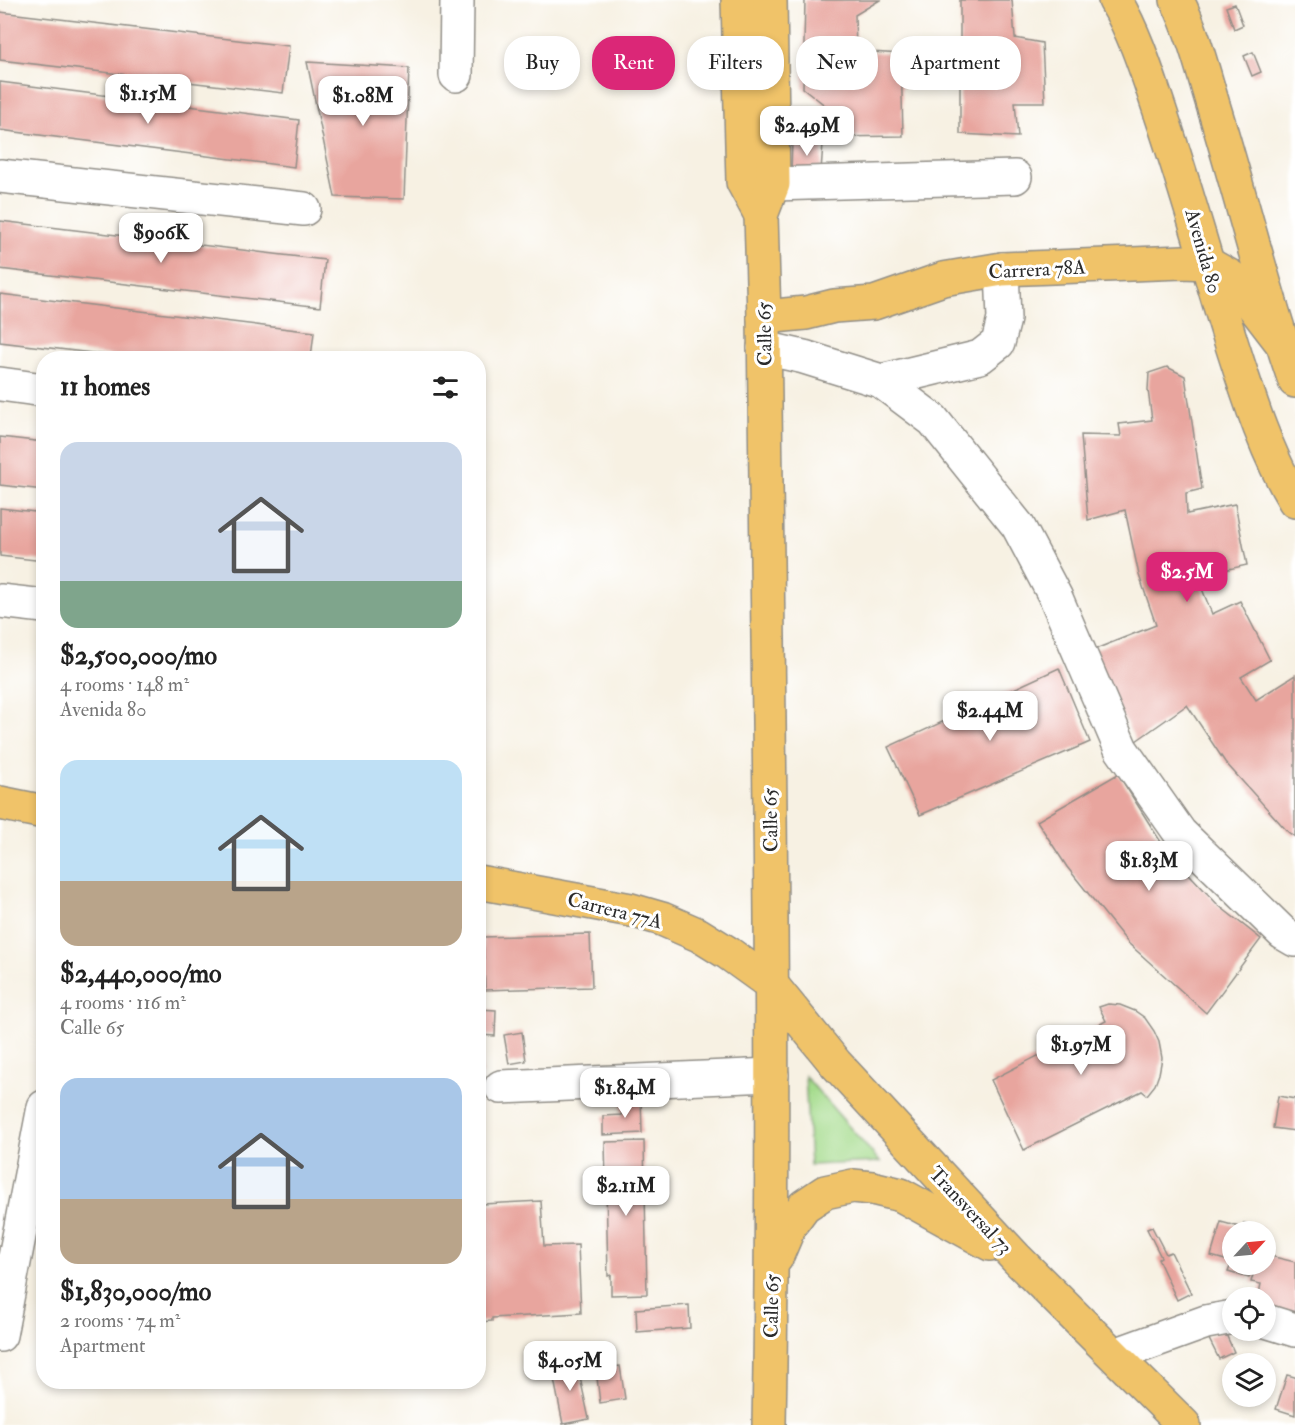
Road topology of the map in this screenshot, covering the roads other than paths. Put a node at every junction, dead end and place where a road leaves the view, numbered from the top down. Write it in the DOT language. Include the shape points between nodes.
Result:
graph roads {
  1 [pos="457,0"];
  2 [pos="738,0"];
  3 [pos="770,0"];
  4 [pos="1115,0"];
  5 [pos="1177,0"];
  6 [pos="456,75"];
  7 [pos="0,176"];
  8 [pos="1015,177"];
  9 [pos="758,183"];
  10 [pos="304,209"];
  11 [pos="1206,263"];
  12 [pos="1002,269"];
  13 [pos="764,332"];
  14 [pos="1281,342"];
  15 [pos="881,381"];
  16 [pos="1295,381"];
  17 [pos="0,384"];
  18 [pos="36,389"];
  19 [pos="1295,501"];
  20 [pos="0,601"];
  21 [pos="36,605"];
  22 [pos="0,803"];
  23 [pos="36,810"];
  24 [pos="486,883"];
  25 [pos="1295,940"];
  26 [pos="771,984"];
  27 [pos="771,1075"];
  28 [pos="501,1087"];
  29 [pos="36,1148"];
  30 [pos="1016,1258"];
  31 [pos="772,1268"];
  32 [pos="1222,1319"];
  33 [pos="1276,1324"];
  34 [pos="1295,1330"];
  35 [pos="0,1335"];
  36 [pos="1115,1355"];
  37 [pos="769,1425"];
  38 [pos="1184,1425"];
  1 -- 6 [label="street"];
  2 -- 9 [label="main road, Calle 65"];
  3 -- 9 [label="main road, Calle 65"];
  4 -- 11 [label="main road, Avenida 80" via="1147,73 1188,194"];
  5 -- 14 [label="main road" via="1237,180"];
  7 -- 10 [label="street"];
  8 -- 9 [label="street"];
  9 -- 13 [label="main road, Calle 65"];
  11 -- 12 [label="main road, Carrera 78A"];
  11 -- 14 [label="main road, Carrera 78A" via="1231,277"];
  11 -- 19 [label="main road, Avenida 80" via="1265,441"];
  12 -- 13 [label="main road, Carrera 78A" via="943,279 874,303 806,312"];
  12 -- 15 [label="street" via="1004,319 998,344 980,357"];
  13 -- 15 [label="street" via="804,357"];
  13 -- 26 [label="main road, Calle 65"];
  14 -- 16 [label="main road"];
  15 -- 25 [label="street" via="933,420 1018,526 1056,598 1121,749 1180,833 1283,933"];
  17 -- 18 [label="street"];
  20 -- 21 [label="street"];
  22 -- 23 [label="main road"];
  24 -- 26 [label="main road, Carrera 77A" via="662,919 699,935"];
  26 -- 27 [label="main road, Calle 65"];
  26 -- 30 [label="main road, Transversal 73" via="836,1064"];
  27 -- 28 [label="street"];
  27 -- 31 [label="main road, Calle 65"];
  29 -- 35 [label="street"];
  30 -- 31 [label="main road" via="901,1195 853,1186 825,1192 804,1206 790,1225"];
  30 -- 36 [label="main road, Transversal 73"];
  31 -- 37 [label="main road, Calle 65"];
  32 -- 36 [label="street"];
  33 -- 34 [label="street"];
  36 -- 38 [label="main road, Transversal 73"];
}
